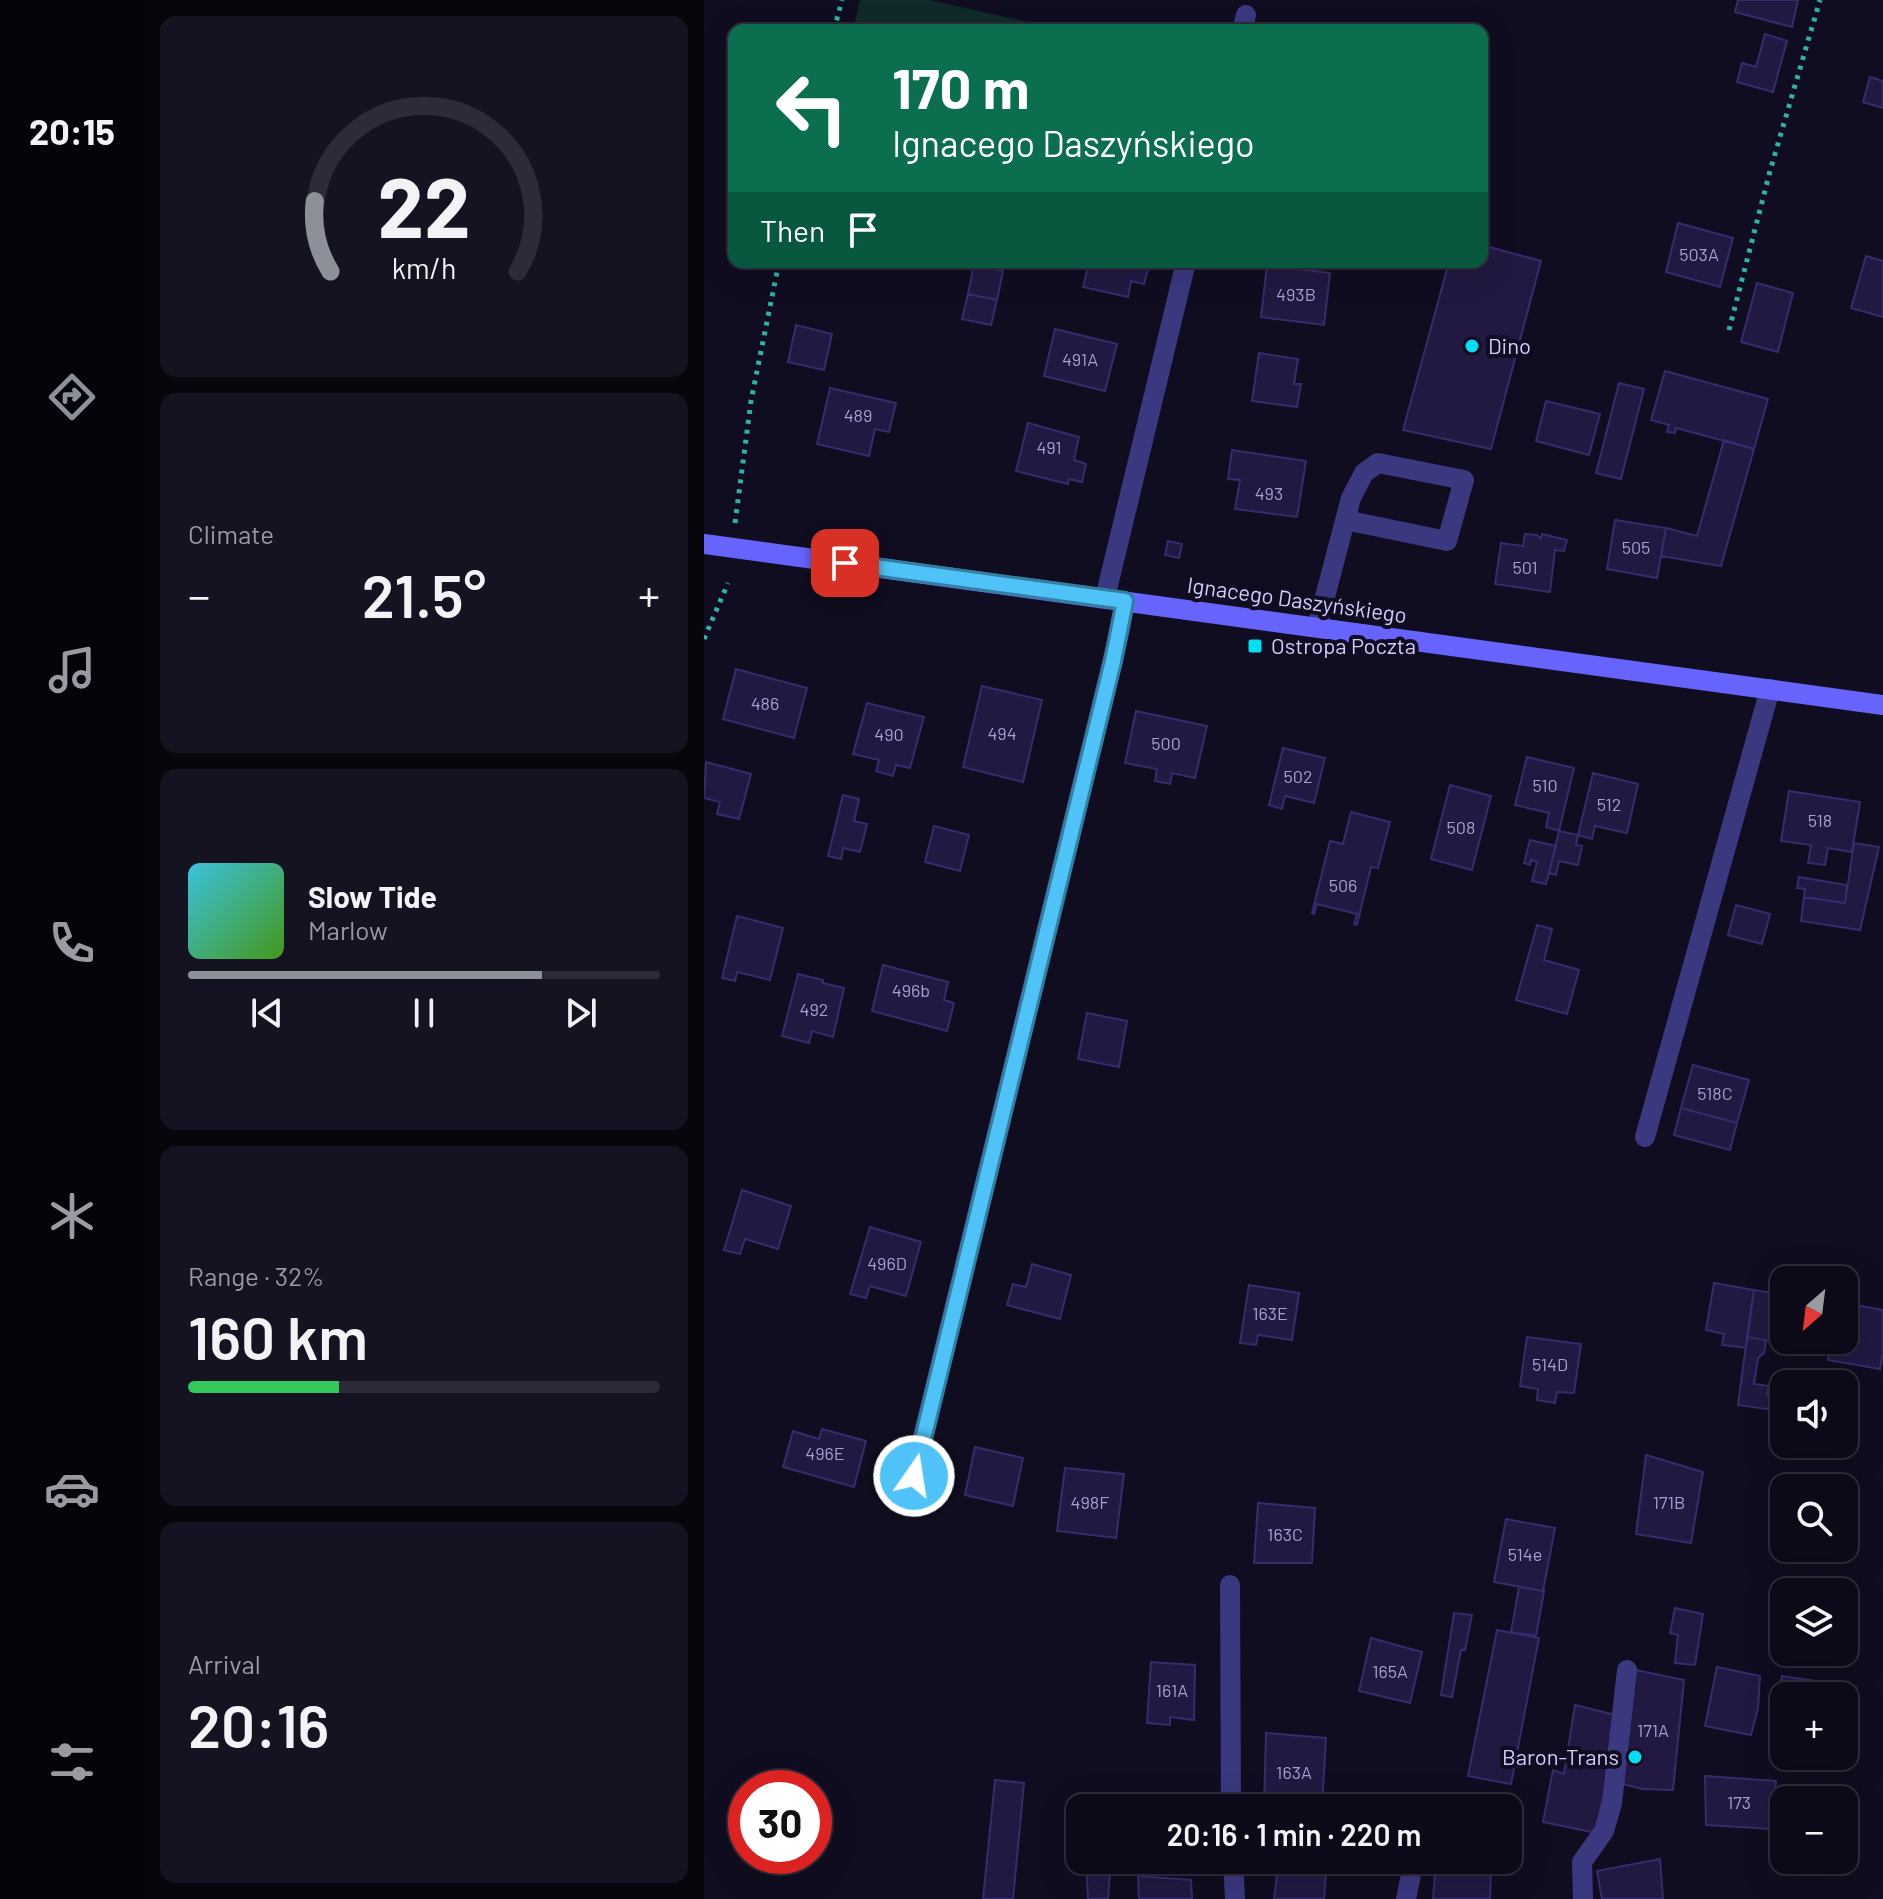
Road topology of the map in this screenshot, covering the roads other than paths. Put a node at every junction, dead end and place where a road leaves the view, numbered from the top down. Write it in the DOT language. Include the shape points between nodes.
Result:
graph roads {
  1 [pos="1185,268"];
  2 [pos="1345,520"];
  3 [pos="704,544"];
  4 [pos="1115,599"];
  5 [pos="1317,627"];
  6 [pos="1770,689"];
  7 [pos="1883,705"];
  8 [pos="1645,1137"];
  9 [pos="906,1506"];
  10 [pos="1230,1585"];
  11 [pos="1627,1670"];
  12 [pos="1231,1794"];
  13 [pos="1234,1874"];
  14 [pos="1411,1874"];
  15 [pos="1235,1899"];
  16 [pos="1406,1899"];
  17 [pos="1583,1899"];
  1 -- 4 [label="street"];
  2 -- 2 [label="street" via="1364,473 1378,463 1464,480 1447,541"];
  2 -- 5 [label="street"];
  3 -- 4 [label="main road, Ignacego Daszyńskiego"];
  4 -- 5 [label="main road, Ignacego Daszyńskiego"];
  4 -- 9 [label="street" via="1116,646"];
  5 -- 6 [label="main road, Ignacego Daszyńskiego"];
  6 -- 7 [label="main road, Ignacego Daszyńskiego"];
  6 -- 8 [label="street"];
  10 -- 12 [label="street"];
  11 -- 17 [label="street" via="1612,1803 1604,1831 1582,1862"];
  13 -- 15 [label="street"];
  14 -- 16 [label="street"];
}
